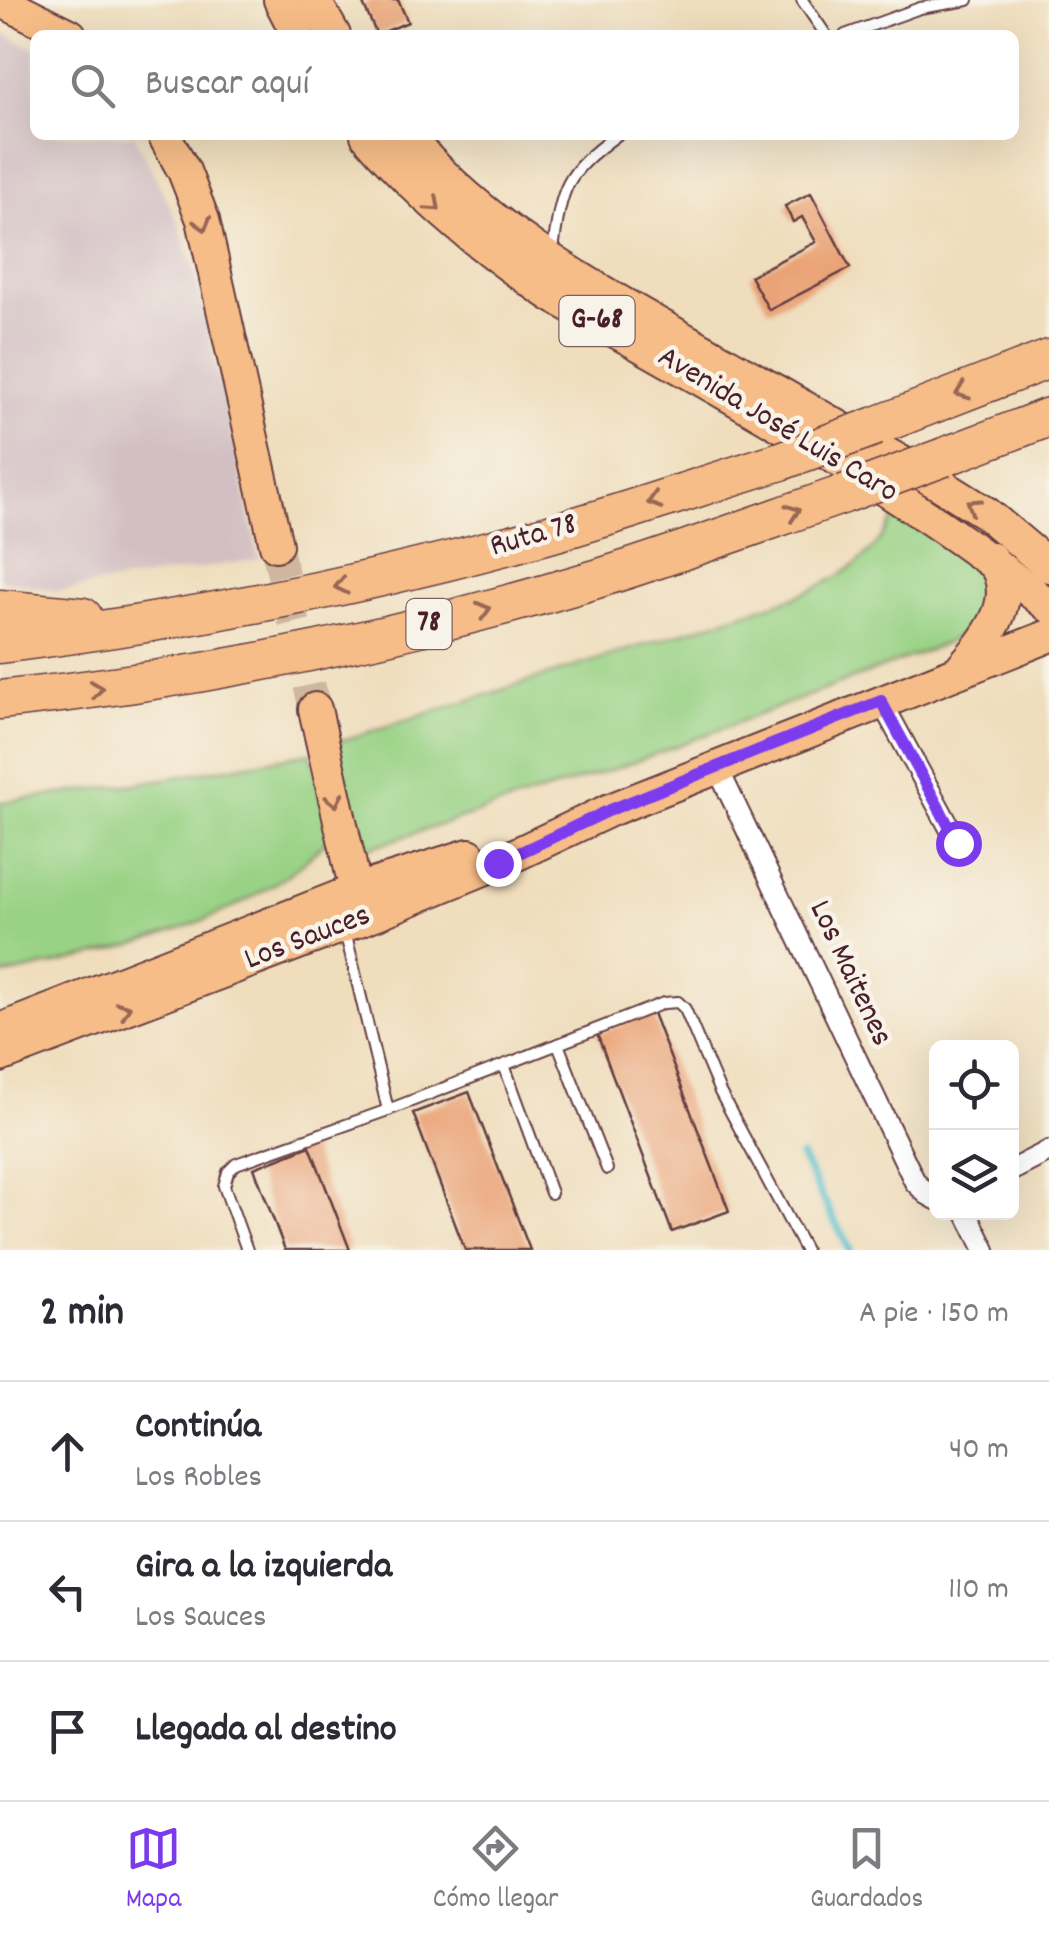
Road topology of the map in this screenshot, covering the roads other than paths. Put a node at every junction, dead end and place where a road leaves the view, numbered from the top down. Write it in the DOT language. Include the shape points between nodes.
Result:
graph roads {
  1 [pos="0,0"];
  2 [pos="280,0"];
  3 [pos="314,0"];
  4 [pos="802,0"];
  5 [pos="968,0"];
  6 [pos="60,30"];
  7 [pos="295,30"];
  8 [pos="331,30"];
  9 [pos="823,30"];
  10 [pos="859,30"];
  11 [pos="167,140"];
  12 [pos="371,140"];
  13 [pos="411,140"];
  14 [pos="610,140"];
  15 [pos="551,262"];
  16 [pos="1049,358"];
  17 [pos="1049,417"];
  18 [pos="276,545"];
  19 [pos="991,559"];
  20 [pos="1049,566"];
  21 [pos="1049,606"];
  22 [pos="0,609"];
  23 [pos="180,619"];
  24 [pos="1049,636"];
  25 [pos="0,644"];
  26 [pos="960,670"];
  27 [pos="0,700"];
  28 [pos="881,701"];
  29 [pos="314,709"];
  30 [pos="717,767"];
  31 [pos="958,843"];
  32 [pos="368,901"];
  33 [pos="344,926"];
  34 [pos="0,1030"];
  35 [pos="558,1044"];
  36 [pos="0,1056"];
  37 [pos="504,1065"];
  38 [pos="388,1110"];
  39 [pos="1049,1151"];
  40 [pos="1019,1166"];
  41 [pos="607,1169"];
  42 [pos="551,1193"];
  43 [pos="929,1196"];
  44 [pos="970,1220"];
  45 [pos="247,1250"];
  46 [pos="804,1250"];
  47 [pos="985,1250"];
  1 -- 6 [label="main road"];
  2 -- 7 [label="main road"];
  3 -- 8 [label="main road"];
  4 -- 9 [label="lane"];
  5 -- 10 [label="lane" via="920,8"];
  11 -- 18 [label="main road, one-way" via="203,220"];
  12 -- 19 [label="main road, Avenida José Luis Caro / G-68, one-way" via="437,209 510,268 854,470"];
  13 -- 15 [label="main road, Avenida José Luis Caro / G-68" via="492,221"];
  14 -- 15 [label="lane" via="584,160 561,195"];
  20 -- 15 [label="main road, Avenida José Luis Caro / G-68, one-way" via="938,482"];
  16 -- 23 [label="highway, Ruta 78 / 78, one-way, bridge" via="780,460 550,534"];
  27 -- 17 [label="highway, Ruta 78 / 78, one-way, bridge" via="165,680 415,628 592,580"];
  19 -- 21 [label="main road, Avenida José Luis Caro / G-68"];
  19 -- 26 [label="main road" via="1002,579 1001,606 990,634"];
  22 -- 23 [label="highway"];
  23 -- 25 [label="highway, Ruta 78 / 78"];
  24 -- 26 [label="main road, Los Sauces"];
  26 -- 28 [label="main road, Los Sauces"];
  28 -- 30 [label="main road, Los Sauces"];
  28 -- 31 [label="street"];
  29 -- 32 [label="main road, one-way"];
  30 -- 32 [label="main road, Los Sauces"];
  30 -- 43 [label="street, Los Maitenes" via="915,1182"];
  32 -- 33 [label="main road, Los Sauces"];
  32 -- 34 [label="main road, Los Sauces"];
  36 -- 33 [label="main road, Los Sauces, one-way"];
  33 -- 38 [label="lane"];
  35 -- 37 [label="lane"];
  35 -- 41 [label="lane"];
  35 -- 46 [label="lane" via="678,1002"];
  37 -- 38 [label="lane"];
  37 -- 42 [label="lane"];
  38 -- 45 [label="lane" via="236,1164 224,1186"];
  39 -- 40 [label="street"];
  44 -- 47 [label="street"];
}
